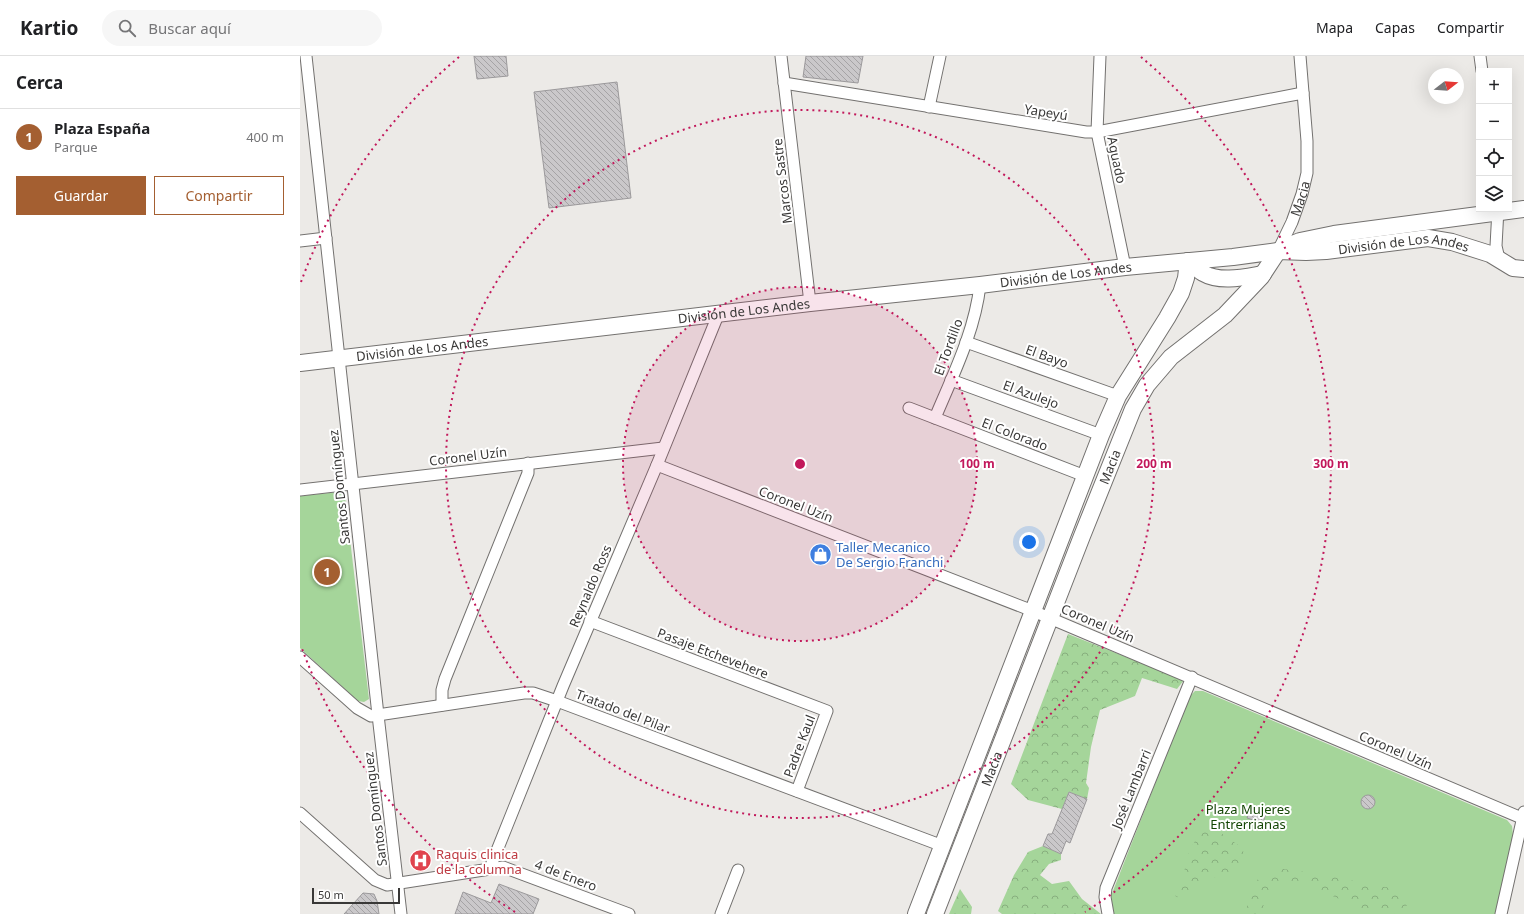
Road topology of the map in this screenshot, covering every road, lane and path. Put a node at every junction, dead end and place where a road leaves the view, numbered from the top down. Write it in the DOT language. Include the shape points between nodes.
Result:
graph roads {
  1 [pos="306,56"];
  2 [pos="781,56"];
  3 [pos="940,56"];
  4 [pos="1100,56"];
  5 [pos="1300,56"];
  6 [pos="1480,56"];
  7 [pos="1482,68"];
  8 [pos="784,84"];
  9 [pos="1303,93"];
  10 [pos="929,107"];
  11 [pos="1097,132"];
  12 [pos="1524,209"];
  13 [pos="1512,210"];
  14 [pos="1492,212"];
  15 [pos="1499,212"];
  16 [pos="326,238"];
  17 [pos="300,241"];
  18 [pos="1278,251"];
  19 [pos="1499,259"];
  20 [pos="1188,261"];
  21 [pos="1125,267"];
  22 [pos="1524,269"];
  23 [pos="1263,274"];
  24 [pos="980,285"];
  25 [pos="810,303"];
  26 [pos="718,314"];
  27 [pos="966,342"];
  28 [pos="339,359"];
  29 [pos="300,363"];
  30 [pos="951,380"];
  31 [pos="1118,396"];
  32 [pos="909,408"];
  33 [pos="935,418"];
  34 [pos="1101,434"];
  35 [pos="663,448"];
  36 [pos="528,463"];
  37 [pos="656,465"];
  38 [pos="1085,476"];
  39 [pos="352,484"];
  40 [pos="300,490"];
  41 [pos="1033,610"];
  42 [pos="1050,618"];
  43 [pos="590,621"];
  44 [pos="300,657"];
  45 [pos="1192,677"];
  46 [pos="557,701"];
  47 [pos="442,705"];
  48 [pos="827,711"];
  49 [pos="378,715"];
  50 [pos="797,791"];
  51 [pos="300,813"];
  52 [pos="1523,816"];
  53 [pos="943,846"];
  54 [pos="490,868"];
  55 [pos="738,870"];
  56 [pos="398,884"];
  57 [pos="402,914"];
  58 [pos="629,914"];
  59 [pos="721,914"];
  60 [pos="916,914"];
  61 [pos="935,914"];
  62 [pos="1108,914"];
  63 [pos="1501,914"];
  1 -- 16 [label="street, Santos Domínguez"];
  2 -- 8 [label="street, Marcos Sastre"];
  3 -- 10 [label="street"];
  4 -- 11 [label="street, Aguado"];
  5 -- 9 [label="street, Macia"];
  6 -- 7 [label="street"];
  8 -- 10 [label="street, Yapeyú"];
  8 -- 25 [label="street, Marcos Sastre"];
  9 -- 11 [label="street, Yapeyú"];
  9 -- 18 [label="street, Macia" via="1307,173 1292,222"];
  10 -- 11 [label="street, Yapeyú"];
  11 -- 21 [label="street, Aguado"];
  12 -- 13 [label="street, División de Los Andes"];
  14 -- 18 [label="street, División de Los Andes" via="1334,234 1300,241"];
  15 -- 19 [label="street" via="1496,246"];
  16 -- 17 [label="street"];
  16 -- 28 [label="street, Santos Domínguez"];
  18 -- 19 [label="street, División de Los Andes" via="1326,251 1428,238 1452,242"];
  18 -- 20 [label="street, División de Los Andes"];
  18 -- 23 [label="street, Macia"];
  19 -- 22 [label="street, División de Los Andes" via="1513,268"];
  20 -- 21 [label="street, División de Los Andes"];
  20 -- 23 [label="street" via="1214,277"];
  20 -- 31 [label="street, Macia" via="1181,293"];
  21 -- 24 [label="street, División de Los Andes"];
  23 -- 42 [label="street, Macia" via="1226,315 1171,357 1141,394"];
  24 -- 25 [label="street, División de Los Andes"];
  24 -- 27 [label="street, El Tordillo" via="978,304"];
  25 -- 26 [label="street, División de Los Andes"];
  26 -- 28 [label="street, División de Los Andes"];
  26 -- 35 [label="street, Reynaldo Ross"];
  27 -- 30 [label="street, El Tordillo"];
  27 -- 31 [label="street, El Bayo"];
  28 -- 29 [label="street, División de Los Andes"];
  28 -- 39 [label="street, Santos Domínguez"];
  30 -- 33 [label="street, El Tordillo"];
  30 -- 34 [label="street, El Azulejo"];
  31 -- 34 [label="street, Macia"];
  32 -- 33 [label="street, El Colorado"];
  33 -- 38 [label="street, El Colorado"];
  34 -- 38 [label="street, Macia"];
  35 -- 36 [label="street, Coronel Uzín"];
  35 -- 37 [label="street, Reynaldo Ross"];
  36 -- 39 [label="street, Coronel Uzín"];
  36 -- 47 [label="street" via="528,473 445,679"];
  37 -- 41 [label="street, Coronel Uzín"];
  37 -- 43 [label="street, Reynaldo Ross"];
  38 -- 41 [label="street, Macia"];
  39 -- 40 [label="street, Coronel Uzín"];
  39 -- 49 [label="street, Santos Domínguez"];
  41 -- 42 [label="street, Coronel Uzín"];
  41 -- 53 [label="street, Macia"];
  42 -- 45 [label="street, Coronel Uzín"];
  42 -- 61 [label="street, Macia"];
  43 -- 46 [label="street, Reynaldo Ross"];
  43 -- 48 [label="street, Pasaje Etchevehere"];
  44 -- 49 [label="street, Tratado del Pilar" via="357,708 371,716"];
  45 -- 52 [label="street, Coronel Uzín"];
  45 -- 62 [label="street, José Lambarri" via="1106,888"];
  46 -- 47 [label="street, Tratado del Pilar" via="524,694"];
  46 -- 50 [label="street, Tratado del Pilar"];
  46 -- 54 [label="street, Reynaldo Ross"];
  47 -- 49 [label="street, Tratado del Pilar"];
  48 -- 50 [label="street, Padre Kaul"];
  49 -- 56 [label="street, Santos Domínguez"];
  50 -- 53 [label="street, Tratado del Pilar"];
  51 -- 56 [label="street, 4 de Enero" via="375,880"];
  52 -- 63 [label="street"];
  53 -- 60 [label="street, Macia"];
  54 -- 56 [label="street, 4 de Enero"];
  54 -- 58 [label="street, 4 de Enero" via="503,867 515,870"];
  55 -- 59 [label="street"];
  56 -- 57 [label="street, Santos Domínguez"];
}
